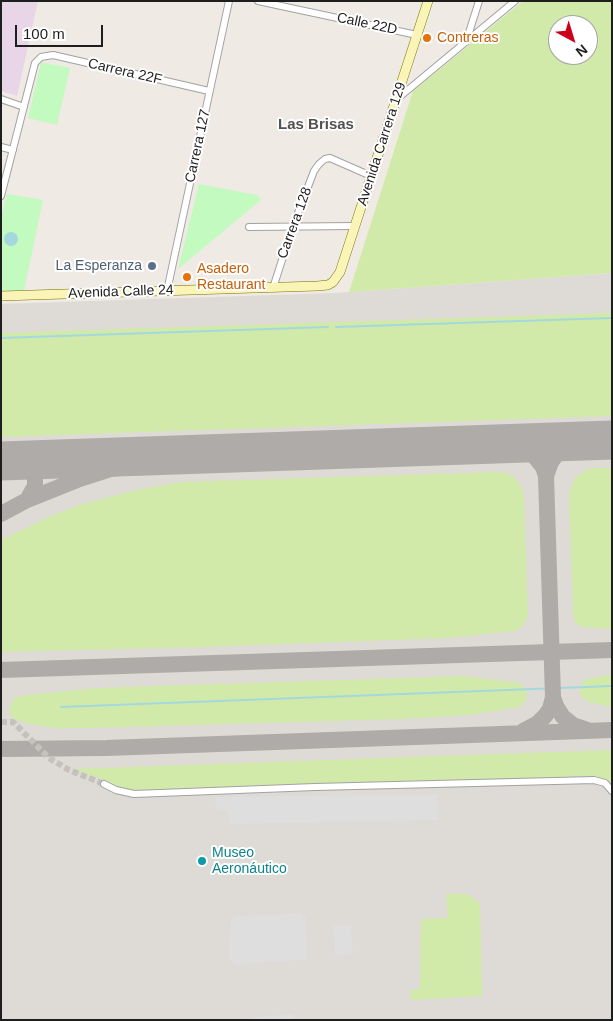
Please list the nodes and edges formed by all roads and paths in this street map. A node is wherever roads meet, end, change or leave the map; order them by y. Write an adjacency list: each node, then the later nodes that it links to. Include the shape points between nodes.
1 (228, 1): 8 (street, Carrera 127)
2 (258, 1): 6 (street, Calle 22D)
3 (428, 1): 6 (main road, Avenida Carrera 129)
4 (478, 1): 7 (street)
5 (516, 1): 7 (street)
6 (417, 35): 10 (main road, Avenida Carrera 129)
7 (465, 43): 10 (street)
8 (210, 91): 11 (street, Carrera 22F, via 53,55 41,56 35,63); 23 (street, Carrera 127)
9 (1, 99): 11 (street)
10 (396, 100): 16 (main road, Avenida Carrera 129)
11 (24, 107): 13 (street)
12 (1, 147): 13 (street)
13 (13, 150): 15 (street)
14 (1, 164): 15 (street)
15 (9, 165): 17 (street)
16 (371, 176): 18 (street, Carrera 128, via 330,158 322,161 314,171); 19 (main road, Avenida Carrera 129)
17 (1, 196)
18 (293, 226): 19 (street); 20 (street); 22 (street, Carrera 128)
19 (355, 226): 21 (main road, Avenida Carrera 129, via 340,272)
20 (249, 227)
21 (331, 284): 22 (main road, Avenida Calle 24)
22 (273, 288): 23 (main road, Avenida Calle 24)
23 (167, 291): 24 (main road, Avenida Calle 24)
24 (1, 296)
25 (104, 784): 26 (street, via 134,794 594,780 605,783)
26 (612, 791)

